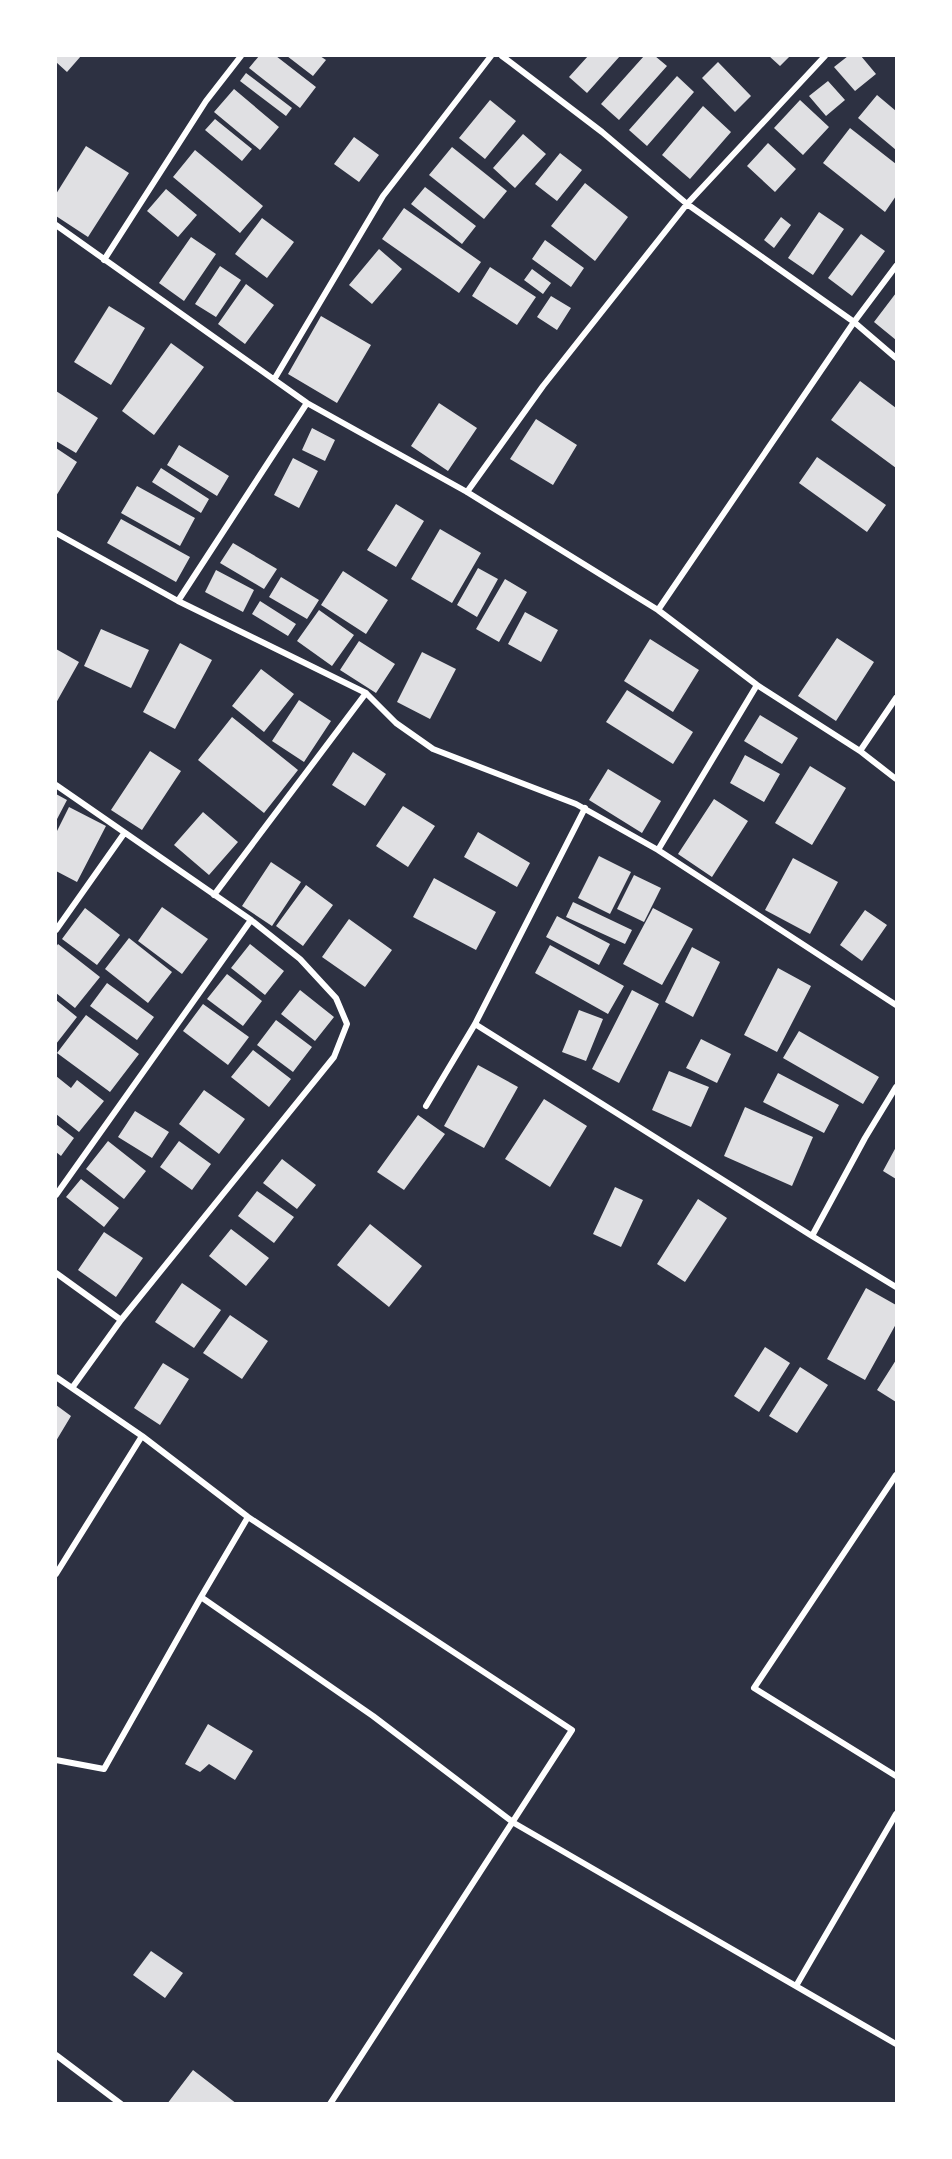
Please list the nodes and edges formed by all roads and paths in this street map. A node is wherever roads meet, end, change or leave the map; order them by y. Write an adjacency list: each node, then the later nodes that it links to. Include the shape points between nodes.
1 (241, 56): 7 (street, via 206,101)
2 (491, 56): 11 (street, via 383,196)
3 (502, 56): 5 (street, via 602,132)
4 (825, 56): 5 (street)
5 (687, 204): 9 (street); 13 (street, via 543,386)
6 (56, 225): 7 (street)
7 (104, 261): 11 (street)
8 (897, 266): 9 (street)
9 (854, 322): 10 (street); 16 (street)
10 (897, 357)
11 (275, 378): 12 (street)
12 (307, 403): 13 (street); 15 (street)
13 (467, 492): 16 (street)
14 (56, 533): 15 (street)
15 (178, 601): 18 (street)
16 (658, 610): 17 (street)
17 (757, 685): 20 (street); 25 (street)
18 (366, 693): 23 (street, via 396,723 433,749); 26 (street)
19 (897, 698): 20 (street)
20 (860, 751): 21 (street)
21 (897, 779)
22 (56, 785): 24 (street)
23 (585, 808): 25 (street); 30 (street)
24 (123, 835): 26 (street); 28 (street)
25 (658, 850): 29 (street)
26 (214, 895): 27 (street)
27 (251, 920): 33 (street); 37 (street, via 307,967 336,998 347,1024 334,1057)
28 (56, 930)
29 (897, 1005)
30 (475, 1024): 32 (street); 34 (street)
31 (897, 1087): 34 (street)
32 (426, 1106)
33 (56, 1195)
34 (812, 1236): 36 (street)
35 (56, 1273): 37 (street)
36 (897, 1287)
37 (121, 1320): 39 (street)
38 (56, 1377): 39 (street)
39 (72, 1388): 40 (street)
40 (142, 1436): 42 (street); 43 (street)
41 (897, 1475): 46 (street, via 753,1688)
42 (248, 1517): 44 (street); 48 (street, via 572,1730)
43 (56, 1574)
44 (201, 1597): 45 (street, via 104,1769); 48 (street, via 373,1716)
45 (56, 1760)
46 (897, 1776)
47 (897, 1814): 49 (street)
48 (514, 1823): 49 (street); 53 (street)
49 (796, 1986): 50 (street)
50 (897, 2044)
51 (56, 2055): 52 (street)
52 (121, 2103)
53 (330, 2103)

